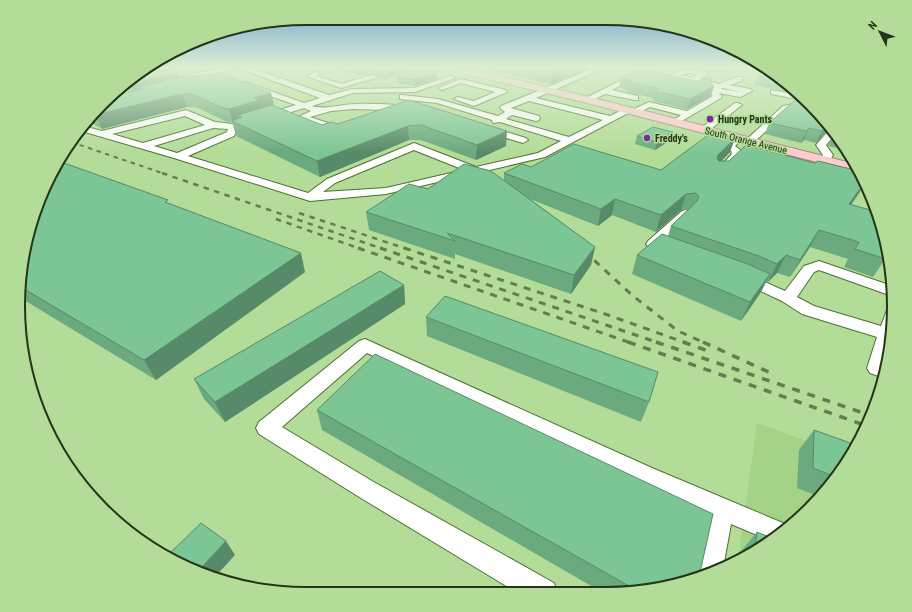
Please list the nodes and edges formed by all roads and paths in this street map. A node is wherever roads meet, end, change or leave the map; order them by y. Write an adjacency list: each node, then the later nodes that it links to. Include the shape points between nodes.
1 (149, 96): 21 (street)
2 (276, 96): 22 (street)
3 (322, 96): 15 (street)
4 (337, 96): 15 (street)
5 (441, 96): 19 (street)
6 (444, 96): 7 (street, via 474,104)
7 (504, 96)
8 (516, 96): 16 (street)
9 (533, 96): 16 (street)
10 (568, 96): 20 (main road, South Orange Avenue)
11 (595, 96): 20 (street)
12 (624, 96): 17 (street)
13 (717, 96): 31 (street)
14 (390, 97): 15 (street); 19 (street, via 406,96); 24 (street)
15 (329, 98): 22 (street)
16 (528, 98): 30 (street, via 504,108); 35 (street)
17 (635, 98)
18 (794, 98): 25 (street, via 775,98)
19 (430, 100): 34 (street)
20 (586, 100): 29 (main road, South Orange Avenue)
21 (118, 103)
22 (304, 105): 27 (street); 39 (street)
23 (738, 105): 41 (street)
24 (396, 107): 27 (street, via 336,107); 28 (street); 32 (street, via 392,112)
25 (786, 108): 26 (street); 47 (street)
26 (806, 108)
27 (319, 110): 38 (street, via 302,117 339,130)
28 (422, 110)
29 (631, 111): 31 (street, via 649,104); 35 (street); 36 (main road, South Orange Avenue)
30 (511, 112): 33 (street); 34 (street)
31 (688, 114): 36 (street)
32 (379, 117)
33 (536, 118)
34 (500, 120): 45 (street, via 480,127); 46 (street)
35 (611, 120): 46 (street)
36 (675, 122): 41 (main road, South Orange Avenue)
37 (213, 125): 39 (street); 42 (street, via 186,112); 48 (street)
38 (352, 126)
39 (233, 127): 49 (street, via 231,134)
40 (87, 130): 42 (street)
41 (704, 130): 44 (main road, South Orange Avenue)
42 (102, 134): 48 (street)
43 (829, 135): 50 (street, via 821,145 828,155)
44 (738, 138): 47 (main road, South Orange Avenue); 53 (street, via 729,146 737,152 736,156)
45 (523, 140)
46 (569, 140): 52 (street, via 541,155)
47 (750, 141): 50 (main road, South Orange Avenue)
48 (144, 146): 49 (street)
49 (178, 156): 54 (street)
50 (825, 160): 51 (main road, South Orange Avenue)
51 (849, 167)
52 (475, 170): 54 (street, via 386,191); 54 (street, via 414,146 331,181)
53 (718, 173)
54 (310, 197)
55 (686, 214): 56 (street, via 653,244)
56 (674, 252)
57 (730, 273): 59 (street)
58 (886, 289): 59 (street, via 819,265 809,269)
59 (788, 298): 60 (street, via 808,310)
60 (885, 334)
61 (722, 508): 62 (street); 63 (street); 64 (street, via 644,475 365,345 266,428)
62 (774, 531)
63 (710, 567)
64 (534, 587)

